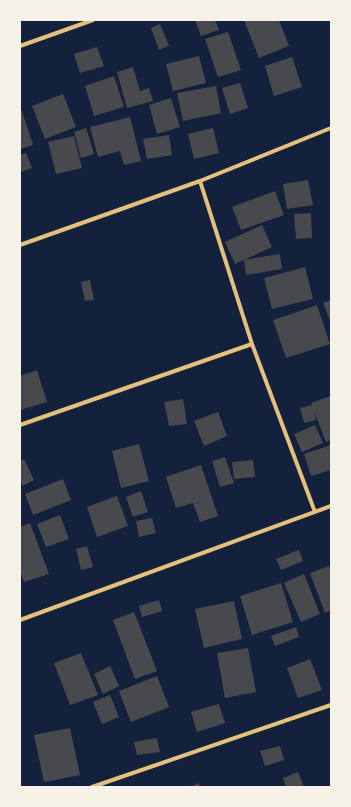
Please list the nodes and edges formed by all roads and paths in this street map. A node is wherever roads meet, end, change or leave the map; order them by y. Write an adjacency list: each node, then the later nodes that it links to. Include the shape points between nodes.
1 (93, 20): 2 (street)
2 (20, 46)
3 (331, 128): 4 (street)
4 (200, 181): 5 (street); 6 (street)
5 (20, 245)
6 (252, 344): 7 (street); 9 (street)
7 (20, 425)
8 (331, 506): 9 (street)
9 (316, 512): 10 (street)
10 (20, 620)
11 (331, 705): 12 (street)
12 (92, 787)

